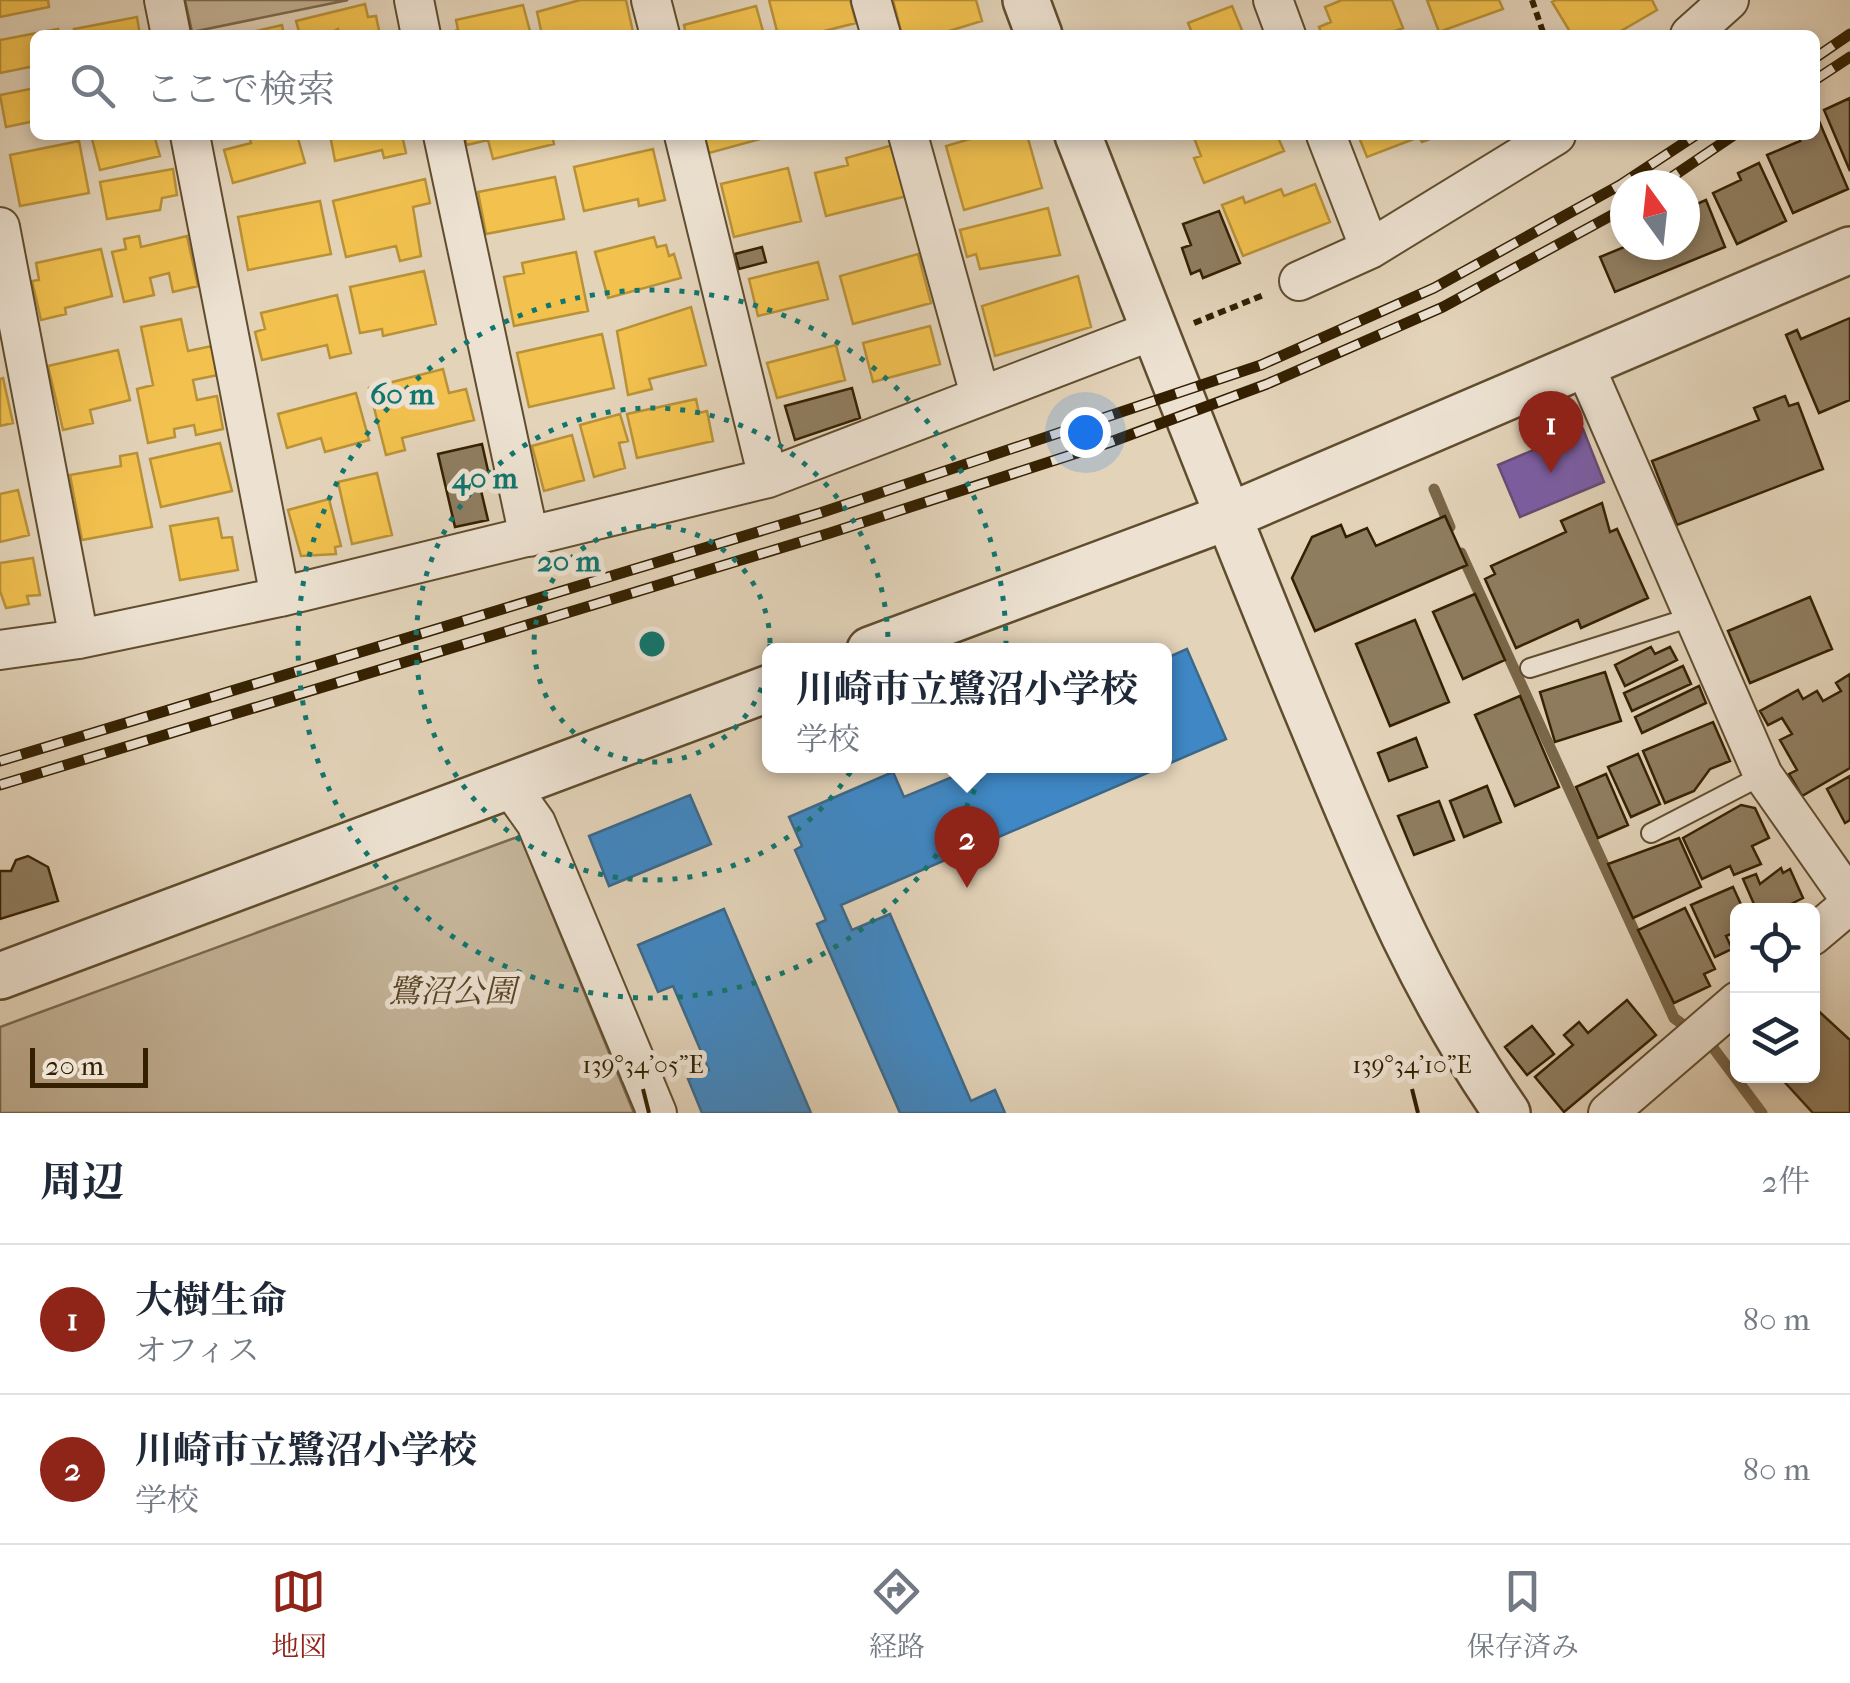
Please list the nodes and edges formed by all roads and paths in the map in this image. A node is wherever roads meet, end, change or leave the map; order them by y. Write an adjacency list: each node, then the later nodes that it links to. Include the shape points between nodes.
1 (164, 0): 9 (street)
2 (414, 0): 10 (street)
3 (651, 0): 11 (street)
4 (871, 0): 12 (street)
5 (1026, 0): 13 (street)
6 (1272, 0): 14 (street)
7 (1532, 0): 15 (path)
8 (1728, 0): 16 (street)
9 (170, 30)
10 (420, 30)
11 (659, 30)
12 (880, 30)
13 (1037, 30)
14 (1284, 30)
15 (1542, 30)
16 (1695, 30)
17 (191, 140): 34 (street)
18 (444, 140): 33 (street)
19 (685, 140): 31 (street)
20 (909, 140): 30 (street)
21 (1080, 140): 28 (street)
22 (1328, 140): 25 (street)
23 (1548, 140): 25 (street)
24 (0, 227): 36 (street)
25 (1370, 249): 27 (street)
26 (1850, 250): 29 (street)
27 (1299, 282): 28 (path)
28 (1169, 328): 30 (street); 32 (street)
29 (1584, 364): 32 (street); 35 (street)
30 (980, 395): 31 (street)
31 (768, 478): 33 (street)
32 (1227, 517): 37 (street); 49 (street, via 1400,935 1434,1002)
33 (529, 537): 34 (street)
34 (280, 596): 36 (street)
35 (1696, 616): 39 (lane); 41 (street)
36 (79, 639): 38 (street)
37 (889, 643)
38 (0, 650)
39 (1530, 668)
40 (762, 691): 42 (street)
41 (1764, 775): 43 (lane); 44 (street)
42 (510, 785): 46 (street); 48 (street, via 536,823)
43 (1651, 833)
44 (1850, 901): 45 (street)
45 (1820, 929)
46 (0, 976)
47 (1730, 1008): 50 (street)
48 (657, 1113)
49 (1507, 1113)
50 (1608, 1113)

